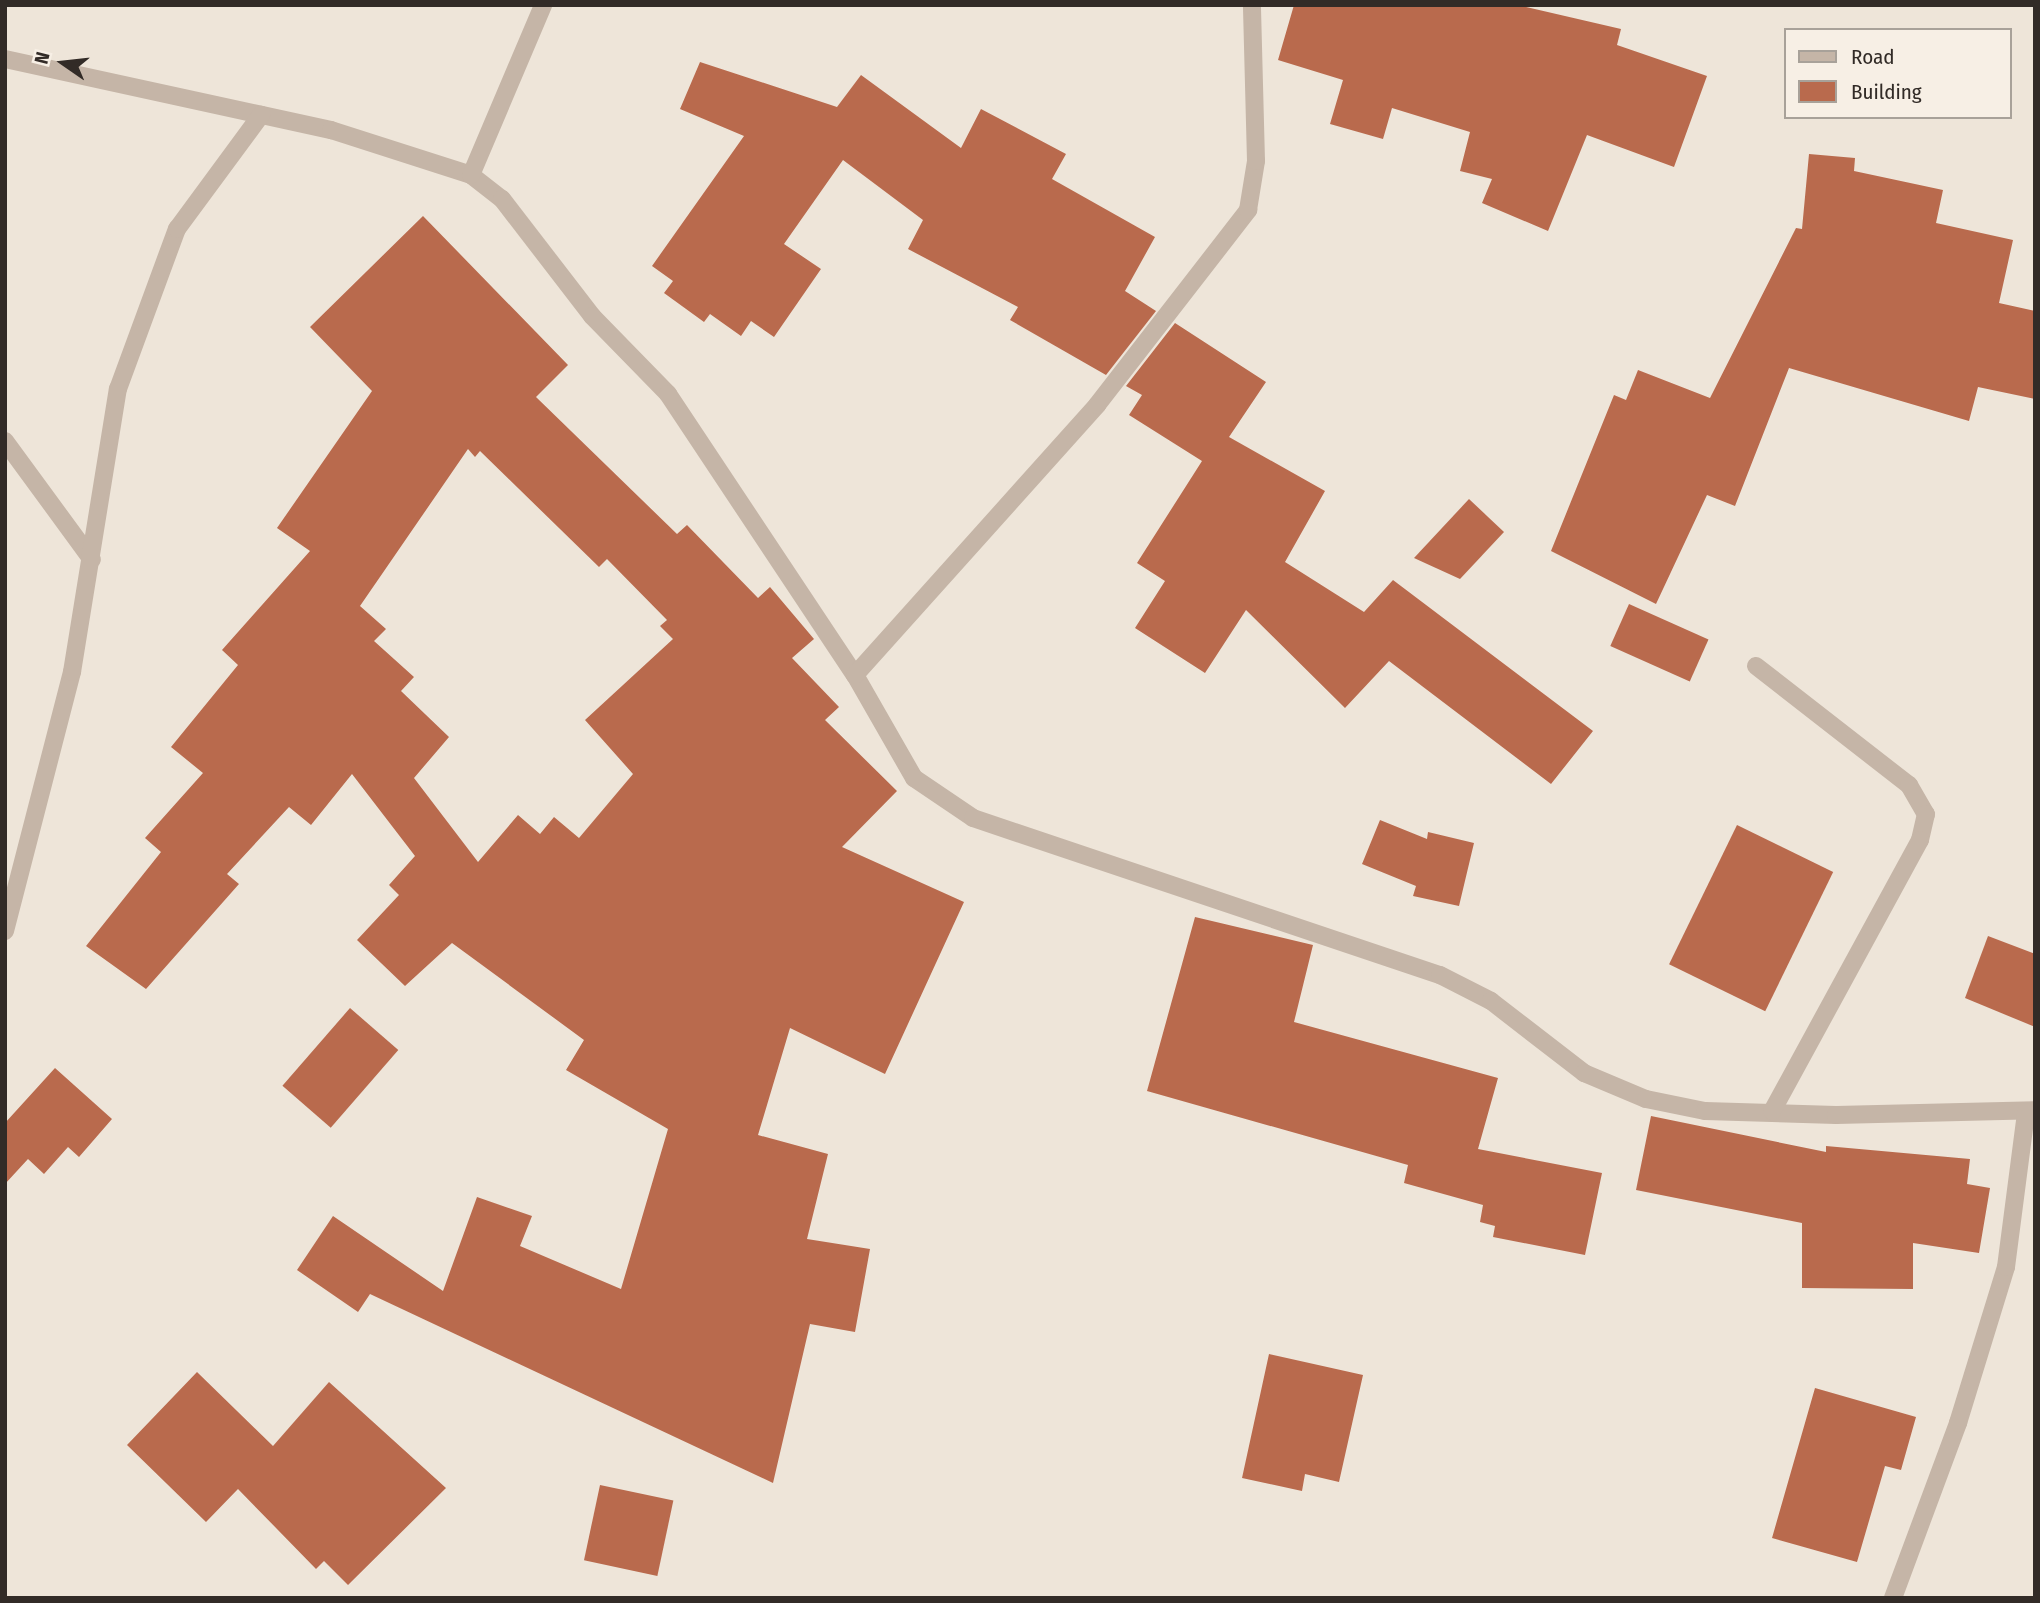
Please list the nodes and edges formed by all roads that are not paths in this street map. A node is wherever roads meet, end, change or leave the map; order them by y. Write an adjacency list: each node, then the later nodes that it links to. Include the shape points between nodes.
1 (543, 5): 5 (street)
2 (1252, 5): 9 (street, via 1256,161 1248,210 1097,405)
3 (5, 59): 4 (street)
4 (261, 115): 5 (street, via 434,158); 7 (street, via 177,229 118,389)
5 (471, 175): 9 (street, via 502,199 592,316 668,394)
6 (5, 441): 7 (street)
7 (92, 560): 10 (street, via 72,671)
8 (1756, 666): 11 (street, via 1909,785 1926,814 1920,840)
9 (855, 675): 11 (street, via 914,779 973,818 1440,975 1491,1001 1584,1073 1646,1100 1705,1111)
10 (5, 930)
11 (1773, 1111): 12 (street)
12 (2030, 1111): 13 (street, via 2006,1267 1958,1423)
13 (1893, 1598)

